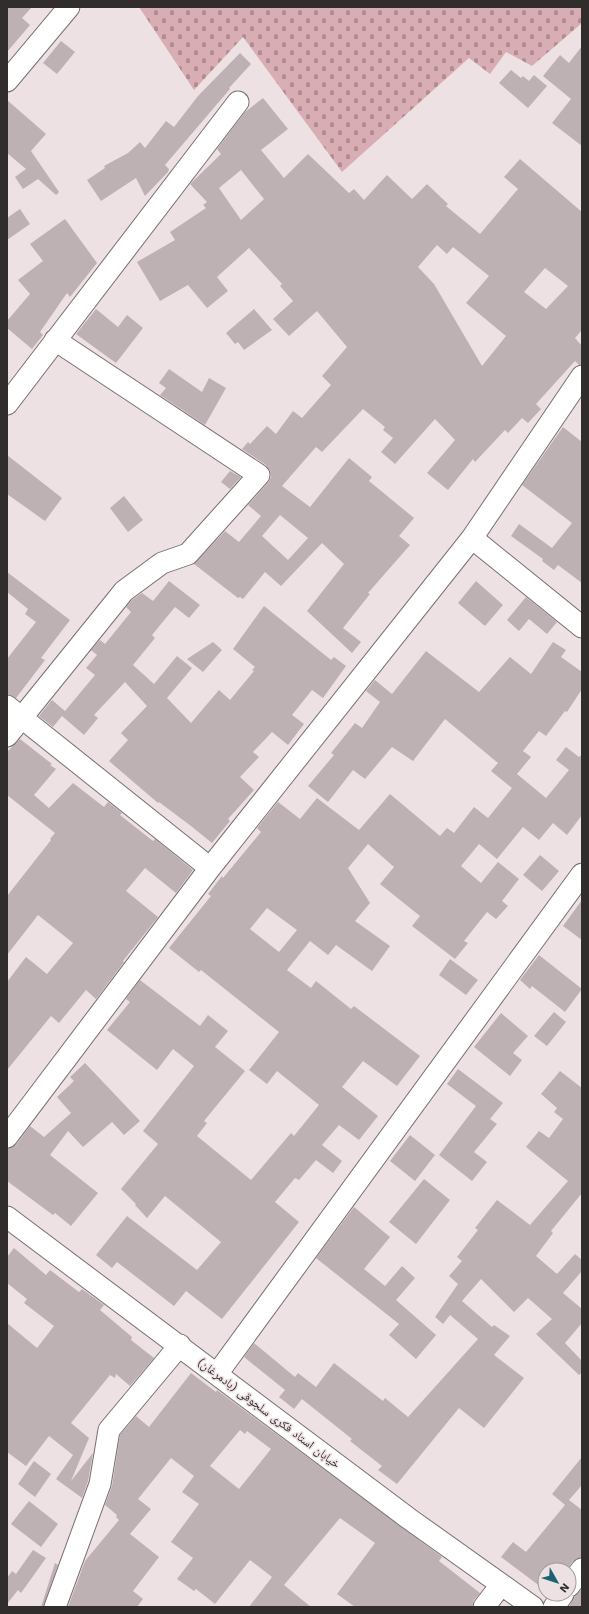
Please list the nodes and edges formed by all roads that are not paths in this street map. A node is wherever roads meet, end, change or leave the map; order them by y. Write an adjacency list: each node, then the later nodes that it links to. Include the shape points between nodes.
1 (69, 7): 2 (street)
2 (7, 81)
3 (238, 102): 4 (street)
4 (55, 340): 6 (street); 9 (street, via 260,475 188,554 162,563 124,592)
5 (582, 376): 7 (street)
6 (7, 404)
7 (472, 538): 8 (street); 11 (street)
8 (582, 627)
9 (14, 711): 10 (street); 11 (street)
10 (7, 736)
11 (210, 868): 13 (street)
12 (582, 874): 16 (street)
13 (7, 1137)
14 (7, 1217): 15 (street, خیابان استاد فکری سلجوقی (بادمرغان))
15 (180, 1345): 16 (street, خیابان استاد فکری سلجوقی (بادمرغان)); 18 (street, via 109,1430 100,1484)
16 (217, 1374): 17 (street, خیابان استاد فکری سلجوقی (بادمرغان))
17 (501, 1585): 19 (street); 20 (street, خیابان استاد فکری سلجوقی (بادمرغان))
18 (55, 1607)
19 (484, 1607)
20 (533, 1607)

